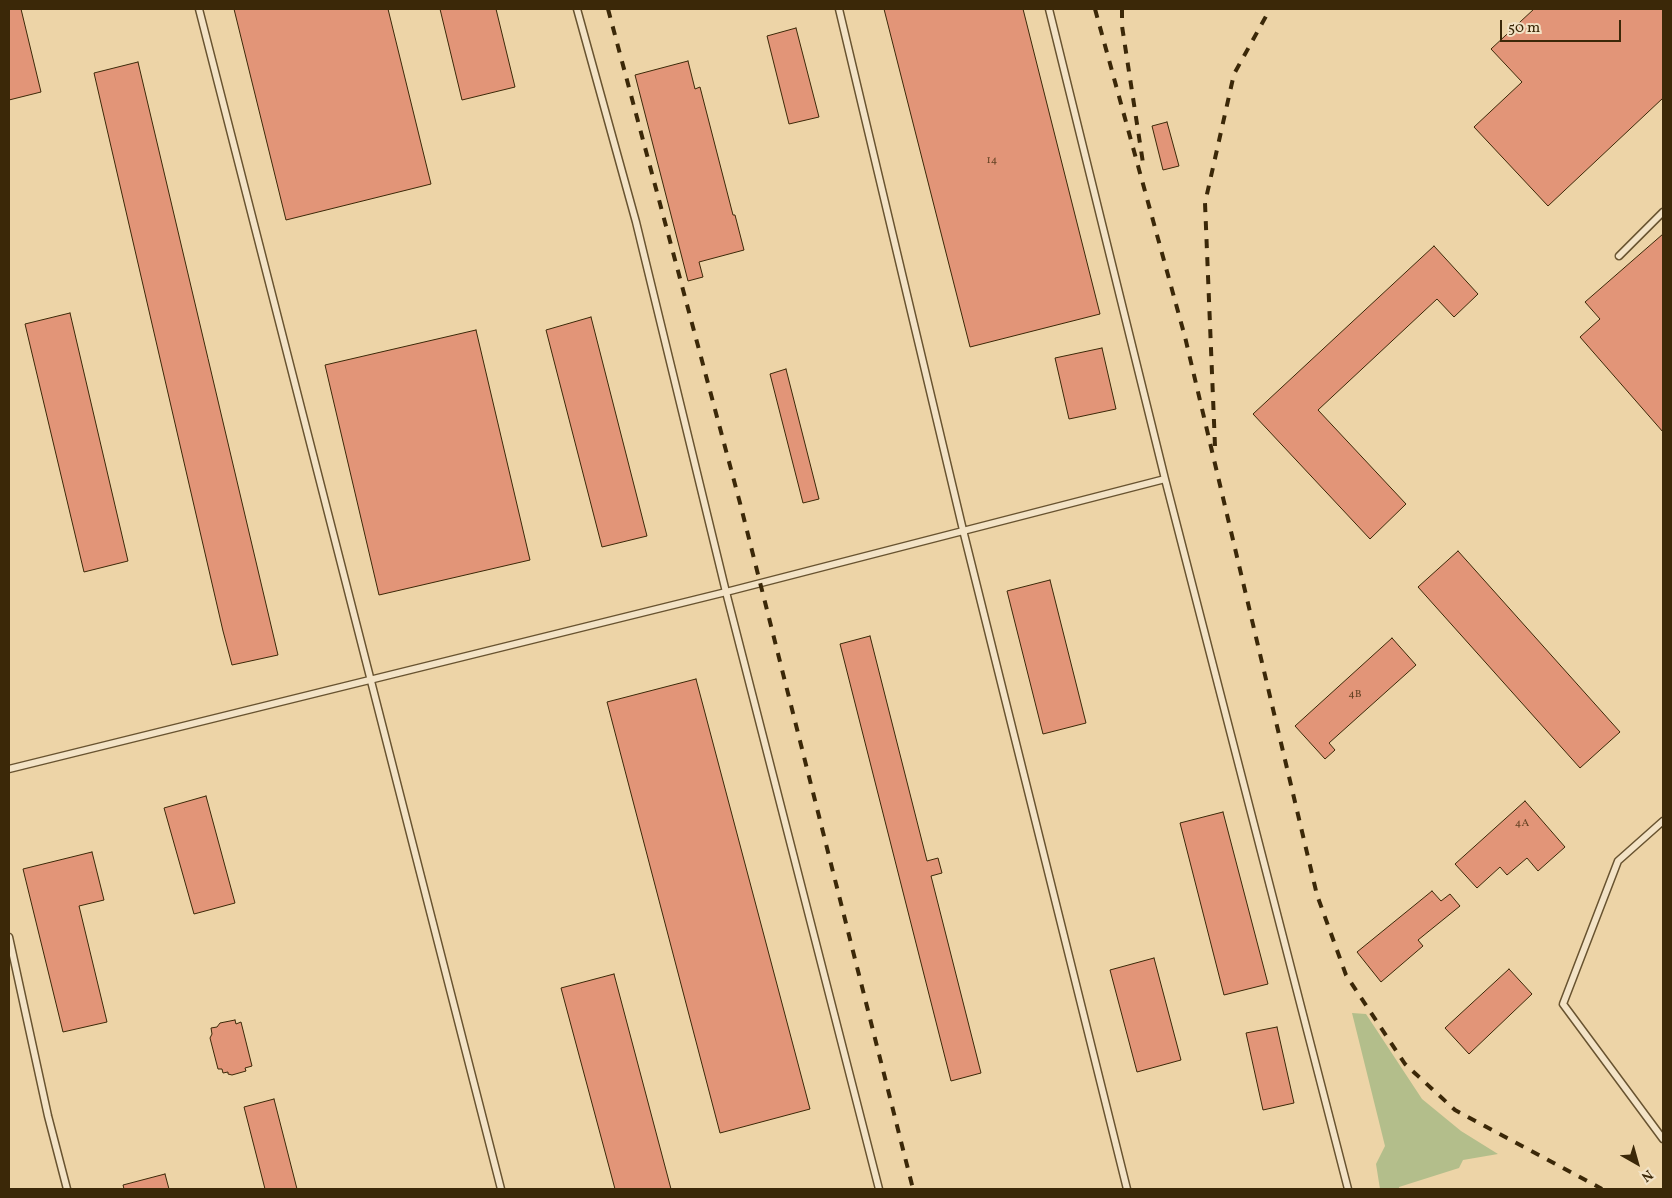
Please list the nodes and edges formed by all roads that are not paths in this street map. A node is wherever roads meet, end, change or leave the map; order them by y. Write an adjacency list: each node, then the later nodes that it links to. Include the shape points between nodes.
1 (199, 9): 10 (lane)
2 (577, 9): 9 (lane, via 636,222)
3 (839, 9): 8 (lane)
4 (1049, 9): 7 (lane)
5 (1663, 212): 6 (lane)
6 (1619, 256)
7 (1165, 479): 8 (lane); 19 (lane)
8 (963, 530): 9 (lane); 18 (lane)
9 (726, 592): 10 (lane); 17 (lane)
10 (371, 680): 11 (lane); 16 (lane)
11 (9, 769)
12 (1663, 821): 14 (lane, via 1618,861 1562,1004)
13 (9, 937): 15 (lane)
14 (1663, 1139)
15 (67, 1189)
16 (501, 1189)
17 (879, 1189)
18 (1127, 1189)
19 (1348, 1189)

